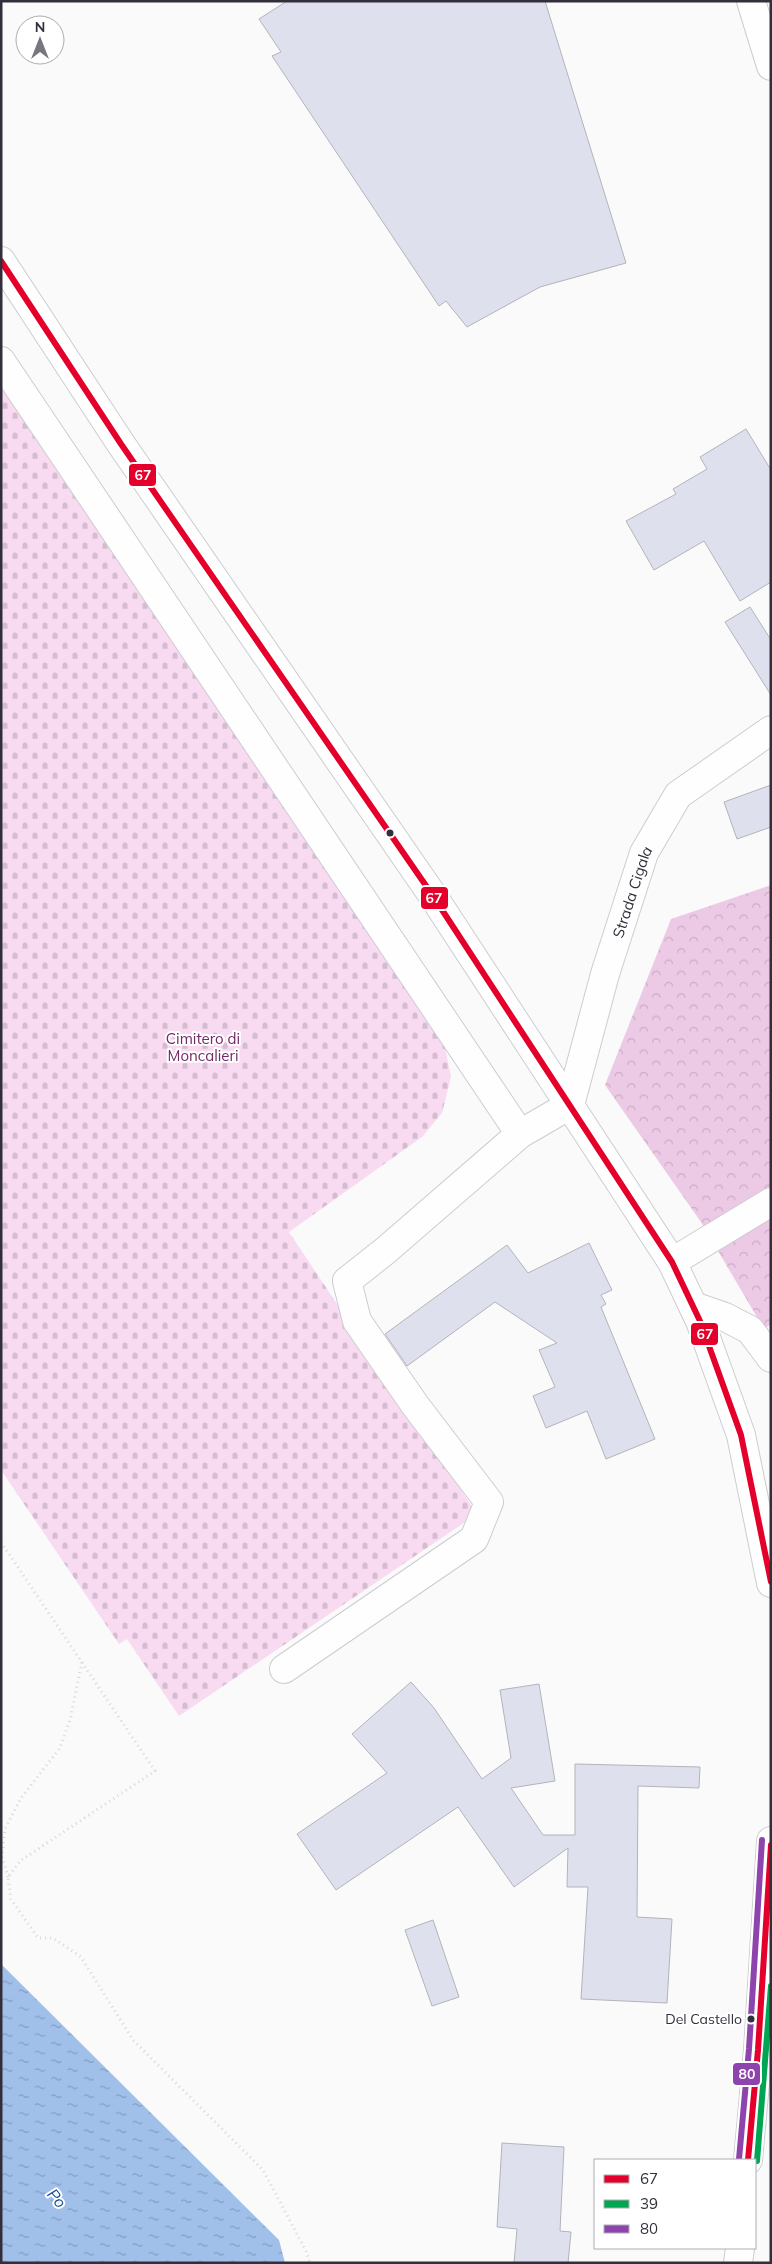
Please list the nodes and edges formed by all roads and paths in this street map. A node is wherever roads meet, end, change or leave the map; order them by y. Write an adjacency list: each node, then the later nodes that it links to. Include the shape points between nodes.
1 (751, 1): 2 (main road)
2 (771, 66)
3 (1, 262): 6 (main road, via 121,444 431,893)
4 (1, 360): 7 (main road)
5 (771, 730): 6 (main road, Strada Cigala, via 678,795 644,853 605,974)
6 (570, 1105): 7 (main road); 9 (main road)
7 (520, 1134): 15 (main road, via 347,1281 357,1321 415,1405 489,1502 474,1539)
8 (771, 1202): 9 (main road)
9 (672, 1262): 10 (main road)
10 (693, 1306): 11 (main road, via 750,1330); 13 (main road, via 741,1435)
11 (771, 1358)
12 (1, 1542): 14 (path)
13 (771, 1583)
14 (82, 1662): 17 (path, via 70,1720 60,1748 20,1798 5,1829 2,1857); 17 (path, via 155,1771 20,1861)
15 (284, 1669)
16 (771, 1841): 18 (main road)
17 (8, 1878): 20 (path, via 11,1899 38,1938 53,1938 80,1958 133,2040 263,2170)
18 (748, 2159)
19 (740, 2249): 21 (main road)
20 (310, 2263)
21 (738, 2263)

